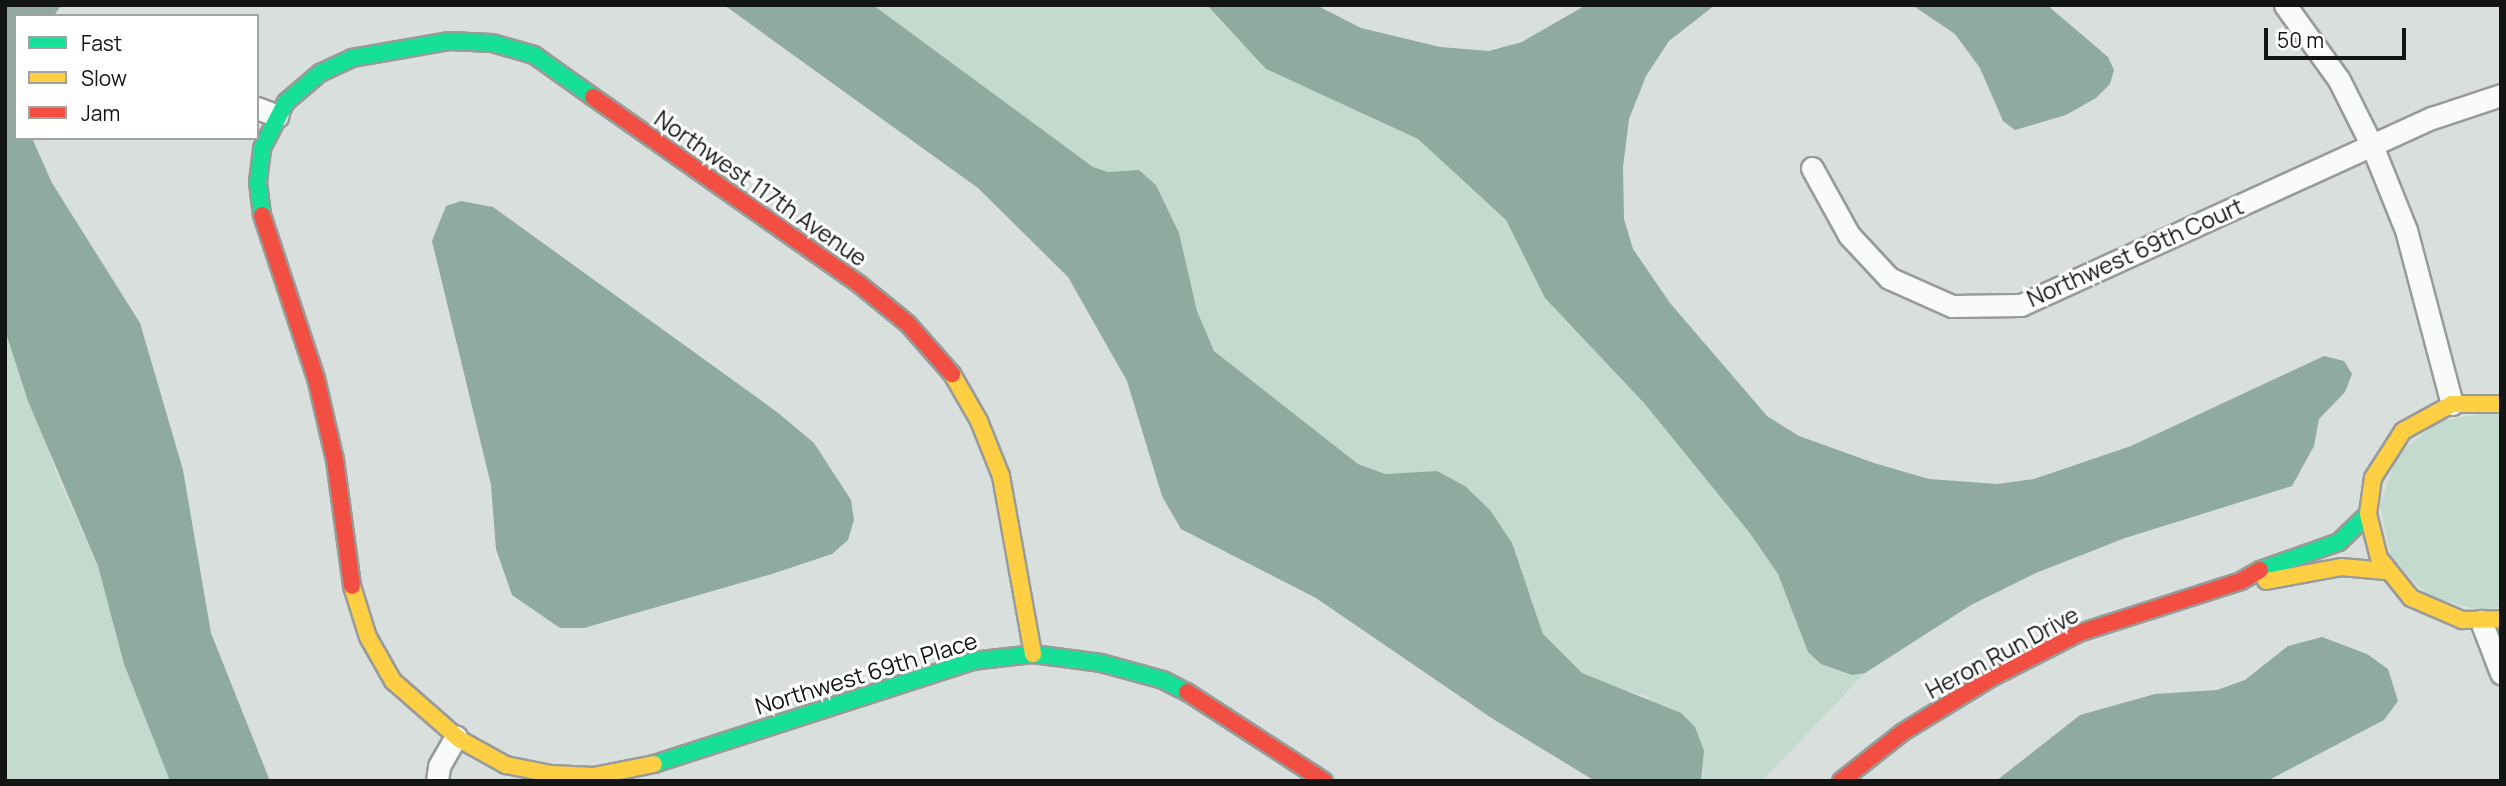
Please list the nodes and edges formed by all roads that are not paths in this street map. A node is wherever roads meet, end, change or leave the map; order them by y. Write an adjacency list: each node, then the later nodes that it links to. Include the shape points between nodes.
1 (2285, 5): 5 (street, via 2339,80)
2 (2501, 94): 5 (street, Northwest 69th Court, via 2432,118)
3 (259, 115): 4 (street)
4 (264, 132): 13 (street, Northwest 117th Avenue, via 286,102 320,73 352,58 449,41 492,43 534,55 859,284 908,324 949,369 979,421 1001,476); 15 (street, Northwest 69th Place, via 258,182 264,224 316,378 335,460 353,591 368,637 393,681)
5 (2373, 148): 6 (street, Northwest 69th Court, via 2274,188 2067,287 2021,304 1989,308 1952,306 1889,278 1849,235); 7 (street, via 2406,230)
6 (1812, 168)
7 (2452, 404): 8 (street); 9 (street, via 2418,419 2391,444 2374,478)
8 (2501, 404)
9 (2368, 514): 10 (street, via 2373,544); 11 (street, Heron Run Drive, via 2339,542 2266,567)
10 (2386, 571): 11 (street, Heron Run Drive, via 2340,567 2280,582); 12 (street, via 2427,608)
11 (2241, 581): 19 (street, Heron Run Drive, via 2079,633 1989,679 1903,732)
12 (2491, 620): 14 (street)
13 (1033, 654): 16 (street, Northwest 69th Place, via 972,661 639,769 594,776); 18 (street, Northwest 69th Place, via 1101,663 1163,680 1219,709)
14 (2501, 673)
15 (456, 737): 16 (street, Northwest 69th Place); 17 (street, via 439,766)
16 (509, 774)
17 (438, 781)
18 (1324, 781)
19 (1840, 781)

